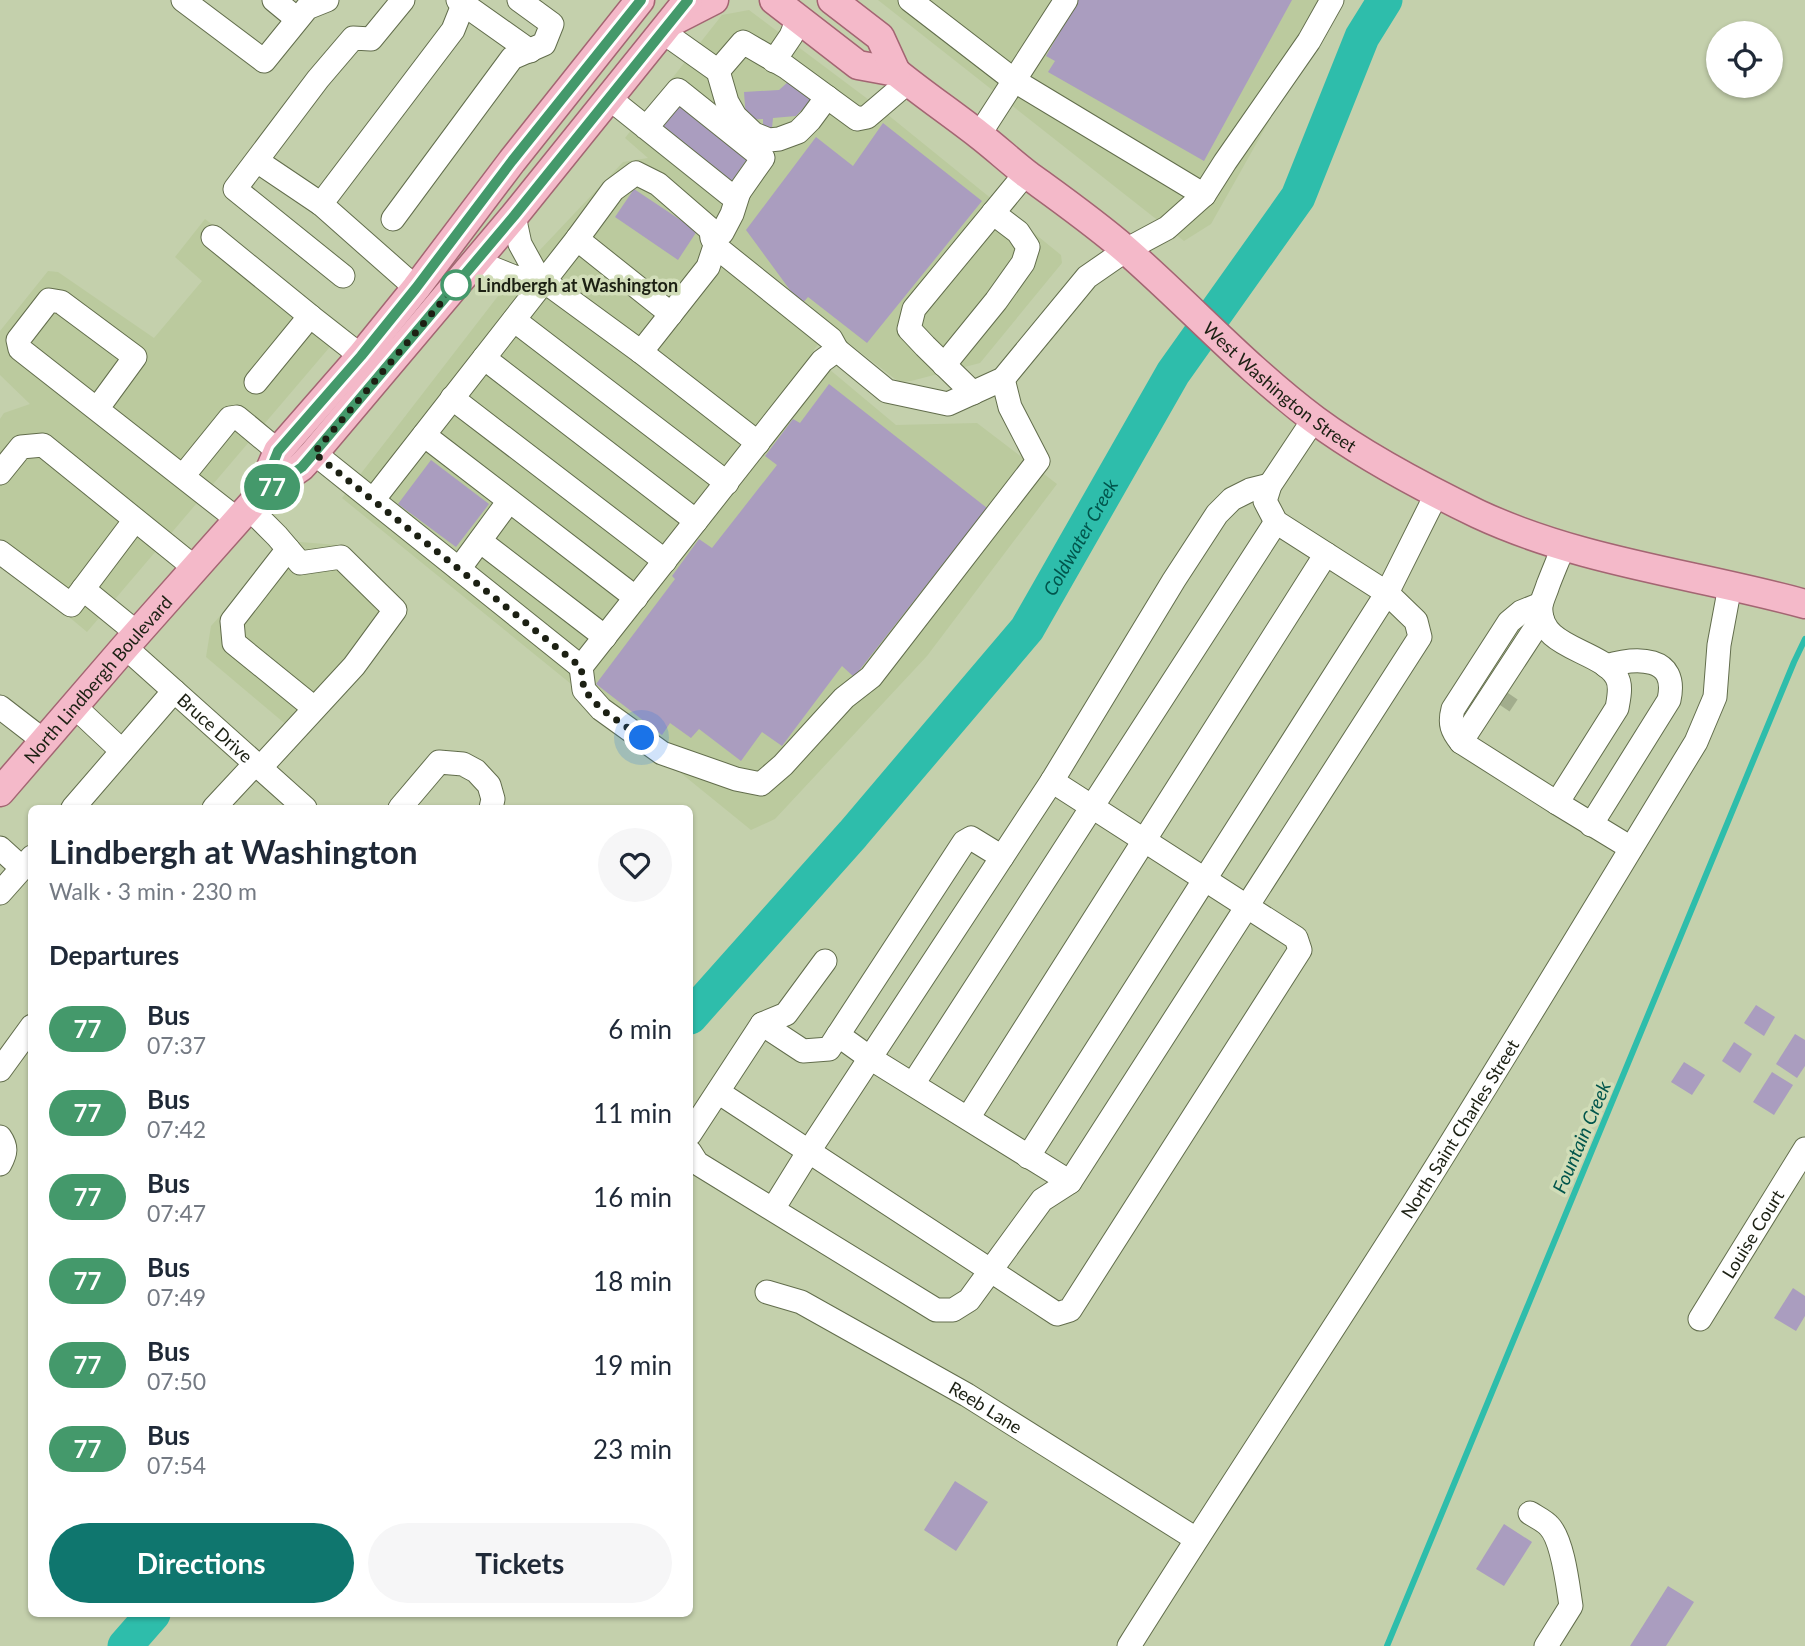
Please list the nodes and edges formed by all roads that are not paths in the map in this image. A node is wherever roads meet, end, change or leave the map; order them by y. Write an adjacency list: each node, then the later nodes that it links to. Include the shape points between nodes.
1 (183, 0): 15 (street, via 264,61)
2 (274, 0): 15 (street)
3 (327, 0): 15 (street, via 306,8)
4 (404, 0): 27 (street, via 371,39 352,38)
5 (520, 0): 18 (street, via 552,24 544,44)
6 (688, 0): 17 (main road)
7 (714, 0): 17 (main road)
8 (774, 0): 16 (main road, West Washington Street)
9 (910, 0): 22 (street)
10 (1066, 0): 22 (street)
11 (1332, 0): 30 (street)
12 (462, 1): 18 (street); 31 (street, via 453,30)
13 (842, 3): 21 (main road, West Washington Street, via 880,37)
14 (628, 5): 42 (main road)
15 (297, 19)
16 (798, 19): 19 (street); 21 (main road, West Washington Street, via 858,65)
17 (666, 28): 20 (street); 24 (main road)
18 (530, 51): 34 (street, via 512,58)
19 (774, 61): 20 (street, via 743,42); 23 (street)
20 (718, 71): 23 (street, via 735,116 754,134 769,140 798,132)
21 (902, 77): 23 (street, via 867,117 857,119); 26 (main road, West Washington Street)
22 (1015, 81): 26 (street); 30 (street)
23 (827, 97)
24 (609, 98): 25 (street); 33 (main road)
25 (646, 128): 29 (street, via 729,194); 29 (street, via 678,90 763,158)
26 (979, 135): 28 (main road, West Washington Street)
27 (257, 161): 31 (street); 40 (street, via 235,189)
28 (1026, 173): 32 (street); 38 (main road, West Washington Street)
29 (738, 192): 37 (street, via 732,214)
30 (1204, 195): 38 (street, via 1167,228)
31 (321, 204): 42 (street)
32 (993, 213): 50 (street, via 915,309 909,329); 50 (street, via 1018,232 1028,247 1026,255 996,302)
33 (514, 216): 39 (main road); 41 (street, via 520,244)
34 (393, 219)
35 (213, 237): 44 (street)
36 (577, 239): 37 (street, via 613,190 636,173 658,184 710,229); 41 (street); 43 (street)
37 (713, 242): 43 (street, via 708,267); 46 (street, via 831,339)
38 (1126, 250): 51 (street, via 1087,277); 56 (main road, West Washington Street)
39 (473, 266): 41 (street); 60 (main road)
40 (343, 276)
41 (543, 283): 45 (street); 47 (street)
42 (416, 288): 48 (main road)
43 (671, 314): 47 (street)
44 (310, 316): 48 (street); 52 (street)
45 (514, 320): 49 (street); 63 (street)
46 (837, 350): 53 (street, via 887,391 948,404); 58 (street, via 822,361)
47 (641, 352): 58 (street)
48 (361, 356): 59 (main road)
49 (484, 358): 54 (street); 70 (street)
50 (944, 365): 53 (street)
51 (1003, 379): 53 (street); 89 (street, via 1010,407 1038,461 871,677 844,698 761,784 662,753 601,709 584,690)
52 (256, 382)
53 (973, 393)
54 (452, 398): 57 (street); 77 (street)
55 (97, 409): 55 (street, via 20,349 18,340 49,300 61,302 135,357); 62 (street)
56 (1314, 419): 64 (street); 65 (main road, West Washington Street)
57 (424, 435): 66 (street); 67 (street)
58 (758, 443): 63 (street)
59 (278, 451): 62 (street, via 237,417 230,418); 68 (main road)
60 (314, 453): 66 (street); 68 (main road)
61 (0, 473): 69 (street, via 21,447 43,444)
62 (183, 476): 68 (street)
63 (727, 483): 70 (street)
64 (1270, 485): 71 (street, via 1265,501); 98 (street, via 1232,499 1217,514)
65 (1437, 493): 73 (main road, West Washington Street, via 1481,515); 82 (street)
66 (373, 500): 79 (street)
67 (509, 501): 72 (street); 83 (street)
68 (249, 508): 74 (street); 78 (main road, North Lindbergh Boulevard)
69 (135, 520): 78 (street); 81 (street)
70 (696, 521): 77 (street)
71 (1276, 522): 76 (street); 106 (street)
72 (480, 541): 79 (street); 86 (street)
73 (1564, 545): 80 (main road, West Washington Street); 85 (street)
74 (288, 549): 93 (street, via 232,621 234,643); 93 (street, via 300,563 341,557 396,610)
75 (0, 552): 81 (street, via 71,606)
76 (1326, 554): 82 (street); 108 (street)
77 (665, 561): 83 (street)
78 (195, 568): 87 (main road, North Lindbergh Boulevard)
79 (459, 569): 89 (street)
80 (1742, 588): 84 (main road, West Washington Street); 110 (street, North Saint Charles Street, via 1719,645 1715,697 1696,742)
81 (83, 589): 87 (street, Bruce Drive)
82 (1387, 593): 113 (street); 115 (street, via 1416,621 1420,637)
83 (636, 598): 86 (street)
84 (1805, 604)
85 (1544, 618): 88 (street, via 1564,643); 95 (street); 95 (street, via 1504,699); 95 (street, via 1521,612 1509,622 1453,709 1452,732)
86 (605, 637): 89 (street)
87 (131, 640): 90 (street, Bruce Drive); 91 (main road, North Lindbergh Boulevard)
88 (1606, 666): 100 (street, via 1617,677 1617,708); 107 (street, via 1640,660 1656,664 1668,673 1672,687 1669,700)
89 (581, 667)
90 (174, 691): 96 (street); 97 (street, Bruce Drive)
91 (74, 706): 94 (main road, North Lindbergh Boulevard); 96 (street)
92 (0, 707): 94 (street)
93 (314, 708): 97 (street)
94 (44, 741): 99 (main road, North Lindbergh Boulevard)
95 (1466, 745): 100 (street)
96 (122, 751): 101 (street)
97 (257, 766): 102 (street); 103 (street, Bruce Drive)
98 (1052, 781): 106 (street); 111 (street)
99 (0, 792)
100 (1557, 803): 107 (street)
101 (76, 805)
102 (217, 805)
103 (302, 805)
104 (403, 805): 105 (street, via 439,762 463,764 476,771 489,785)
105 (492, 805)
106 (1092, 807): 108 (street); 122 (street)
107 (1591, 825): 110 (street)
108 (1144, 840): 113 (street); 124 (street)
109 (0, 848): 112 (street)
110 (1631, 848): 138 (street, North Saint Charles Street, via 1415,1201)
111 (1002, 857): 119 (street, via 971,838 964,842); 120 (street)
112 (27, 862): 114 (street)
113 (1204, 878): 115 (street); 130 (street)
114 (0, 893)
115 (1247, 906): 132 (street); 134 (street, via 1296,938 1300,950 1070,1310 1057,1314)
116 (825, 961): 117 (street, via 786,1014)
117 (762, 1024): 119 (street, via 803,1051 829,1049); 123 (street)
118 (28, 1032): 121 (street)
119 (838, 1035): 120 (street)
120 (870, 1058): 122 (street); 128 (street)
121 (0, 1070)
122 (913, 1084): 124 (street)
123 (718, 1092): 125 (street); 128 (street)
124 (968, 1118): 130 (street)
125 (693, 1130)
126 (0, 1137): 131 (street, via 5,1154)
127 (1805, 1149): 136 (street, Louise Court)
128 (809, 1151): 133 (street); 134 (street)
129 (693, 1157): 133 (street)
130 (1028, 1157): 132 (street)
131 (0, 1164)
132 (1070, 1182): 134 (street, via 1042,1200)
133 (773, 1209): 134 (street, via 936,1310 953,1310 969,1300)
134 (990, 1270)
135 (767, 1293): 138 (street, Reeb Lane, via 802,1302 967,1395)
136 (1700, 1319)
137 (1530, 1513): 140 (street, via 1549,1526 1557,1539 1572,1606)
138 (1196, 1539): 139 (street, North Saint Charles Street)
139 (1129, 1646)
140 (1546, 1646)

